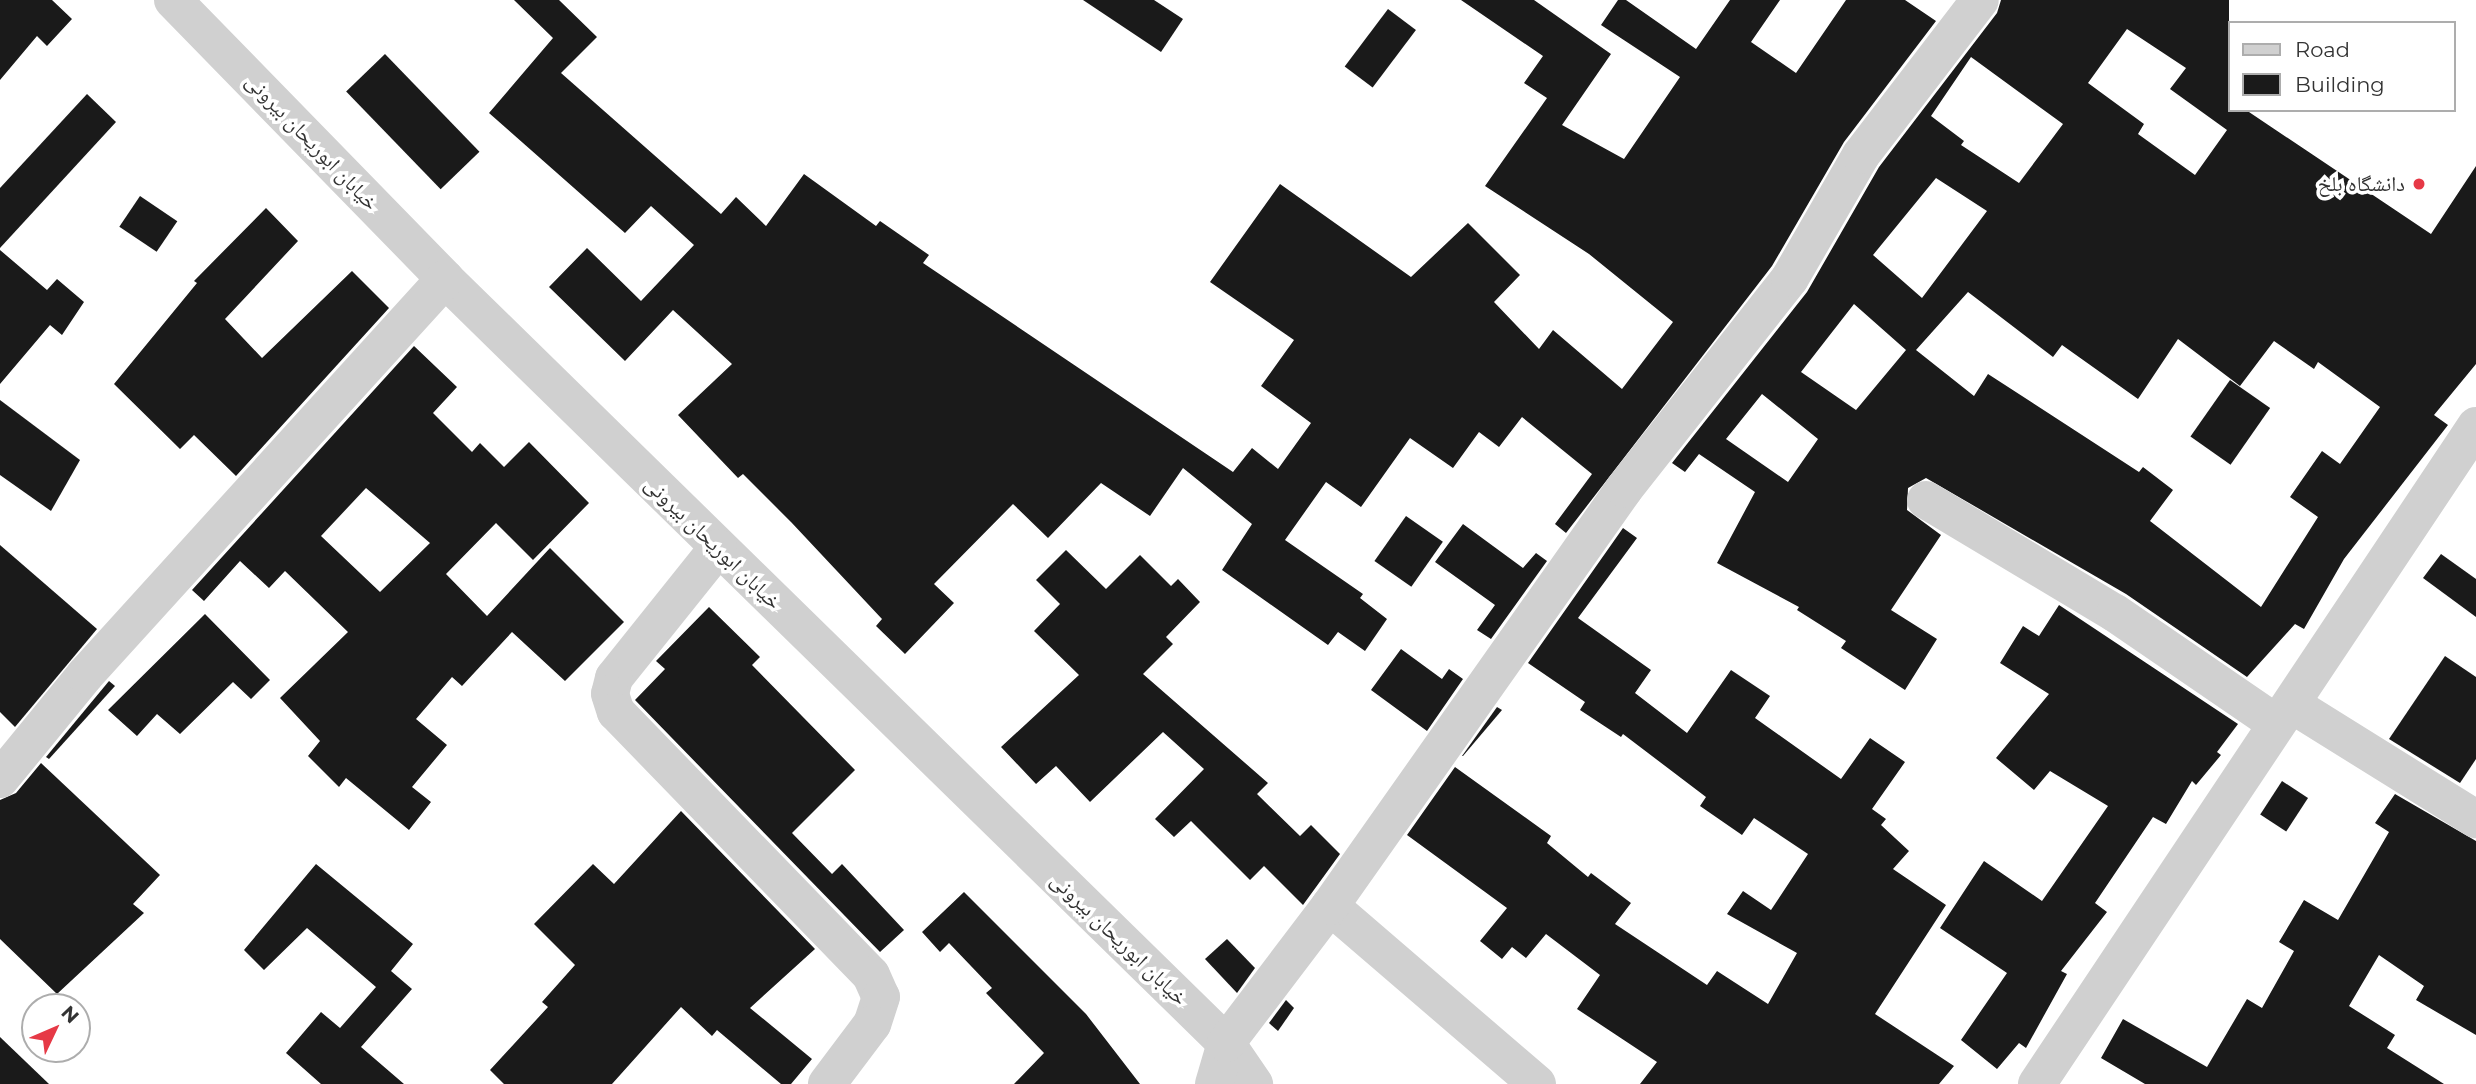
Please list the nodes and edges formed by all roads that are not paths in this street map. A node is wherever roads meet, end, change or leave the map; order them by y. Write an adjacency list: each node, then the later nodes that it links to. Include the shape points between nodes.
1 (1980, 0): 10 (street, via 1861,155 1790,278 1624,489)
2 (176, 1): 3 (street, خیابان ابوریحان بیرونی)
3 (445, 279): 6 (street, خیابان ابوریحان بیرونی); 8 (street, via 85,675)
4 (2476, 426): 7 (street)
5 (1926, 500): 7 (street)
6 (718, 548): 11 (street, خیابان ابوریحان بیرونی); 12 (street, via 614,678 610,694 616,712 871,975 881,998 872,1024)
7 (2284, 714): 9 (street); 16 (street)
8 (0, 779)
9 (2476, 820)
10 (1331, 906): 11 (street); 15 (street)
11 (1226, 1043): 13 (street); 14 (street, خیابان ابوریحان بیرونی)
12 (827, 1084)
13 (1214, 1084)
14 (1254, 1084)
15 (1537, 1084)
16 (2037, 1084)

